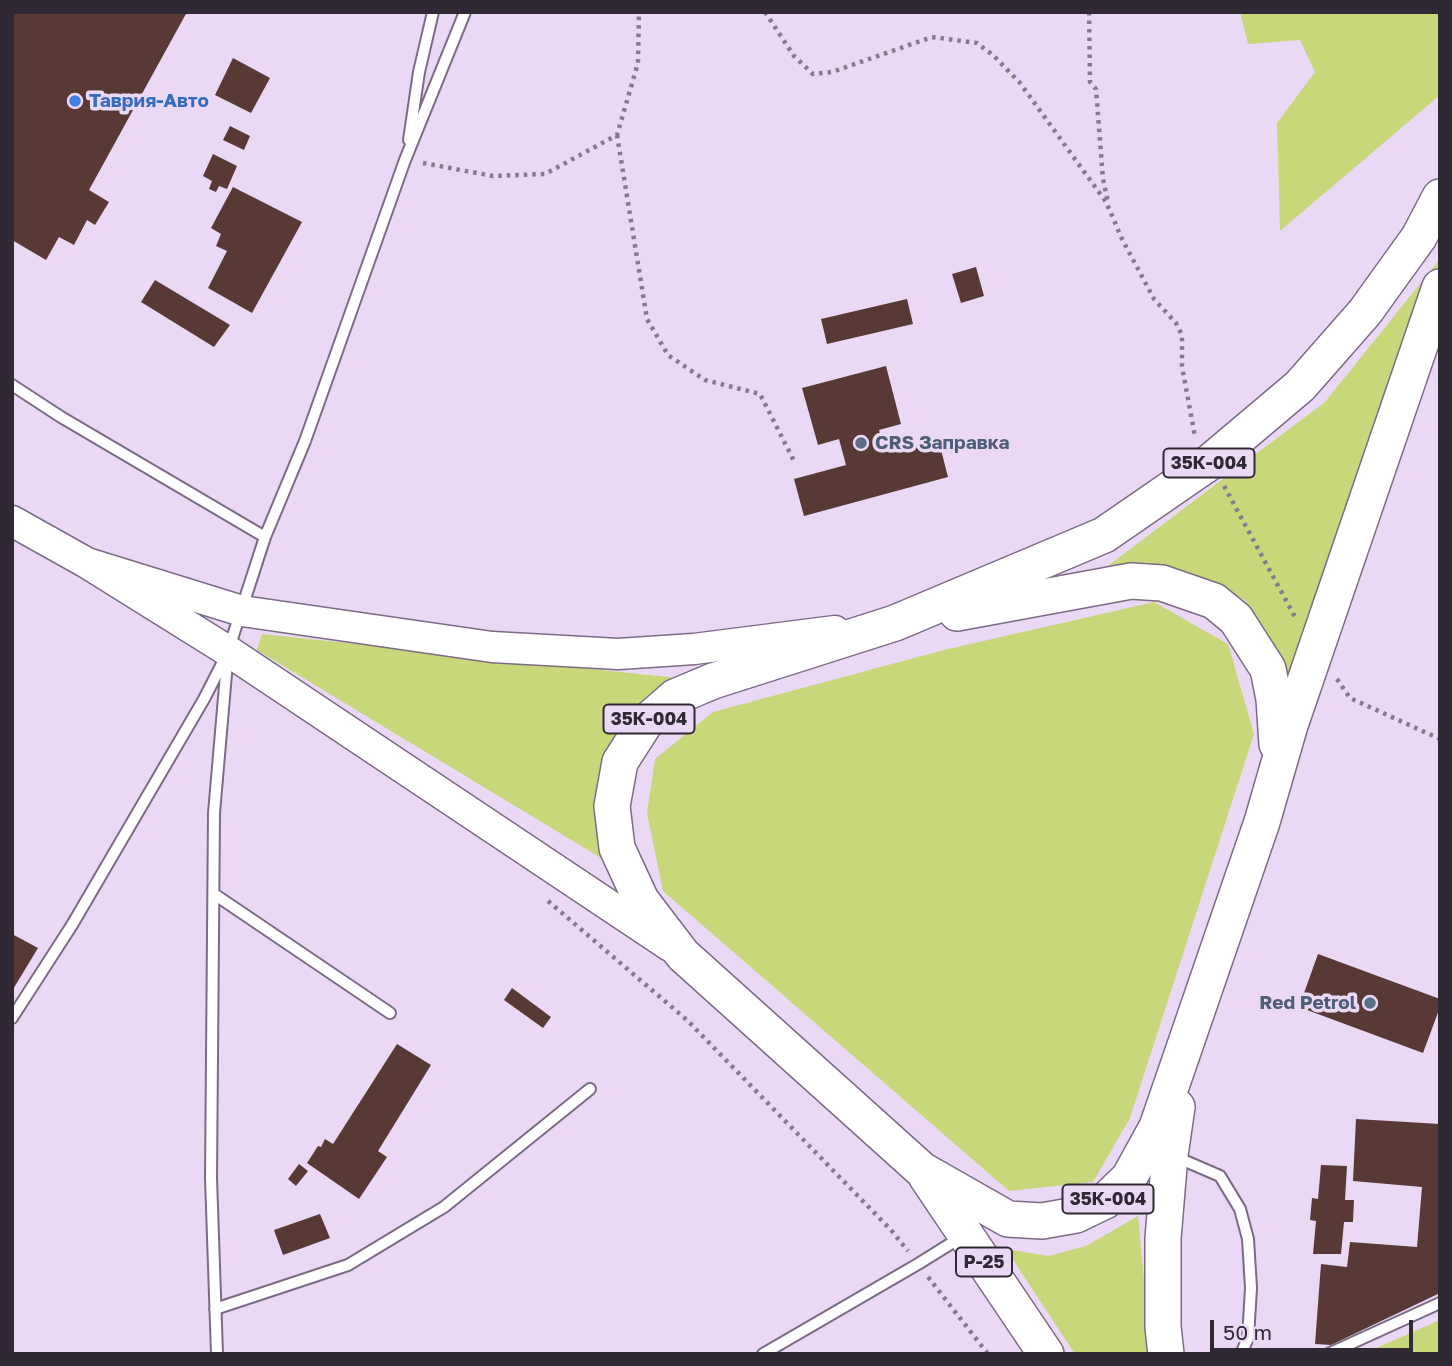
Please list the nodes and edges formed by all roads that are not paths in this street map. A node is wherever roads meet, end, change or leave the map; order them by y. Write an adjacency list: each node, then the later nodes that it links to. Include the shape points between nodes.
1 (433, 12): 3 (lane)
2 (465, 12): 3 (lane)
3 (405, 160): 8 (lane, via 305,441)
4 (1440, 197): 11 (main road, 35К-004, via 1419,237 1357,321 1300,386 1209,462 1104,535)
5 (1440, 287): 13 (main road, 35К-004, via 1290,725)
6 (12, 385): 8 (lane)
7 (12, 521): 9 (main road)
8 (265, 537): 10 (lane)
9 (87, 563): 10 (main road); 12 (main road)
10 (242, 611): 11 (main road, via 492,647 618,654); 12 (lane)
11 (895, 623): 13 (main road, 35К-004, via 1132,581 1162,583 1214,601 1236,619 1268,669 1278,740); 15 (main road, 35К-004, via 675,697 645,723 620,762 612,806 617,848 641,900)
12 (228, 651): 14 (lane, via 214,813); 15 (main road); 17 (lane, via 72,925)
13 (1262, 822): 18 (main road, 35К-004)
14 (214, 894): 16 (lane); 24 (lane, via 211,1178)
15 (683, 955): 21 (main road, 35К-004)
16 (390, 1013)
17 (12, 1018)
18 (1196, 1018): 20 (main road); 21 (main road, 35К-004, via 1157,1127 1129,1178 1105,1201 1076,1215 1042,1222 1008,1219)
19 (590, 1088): 24 (lane, via 444,1207 348,1265)
20 (1170, 1155): 28 (main road, via 1163,1238); 29 (lane, via 1220,1176 1240,1209 1248,1239 1251,1288 1248,1338)
21 (922, 1170): 22 (main road, Р-25)
22 (965, 1234): 26 (lane); 27 (main road, Р-25)
23 (1440, 1303): 30 (lane)
24 (215, 1309): 25 (lane)
25 (217, 1354)
26 (763, 1354)
27 (1046, 1354)
28 (1166, 1354)
29 (1241, 1354)
30 (1328, 1354)

